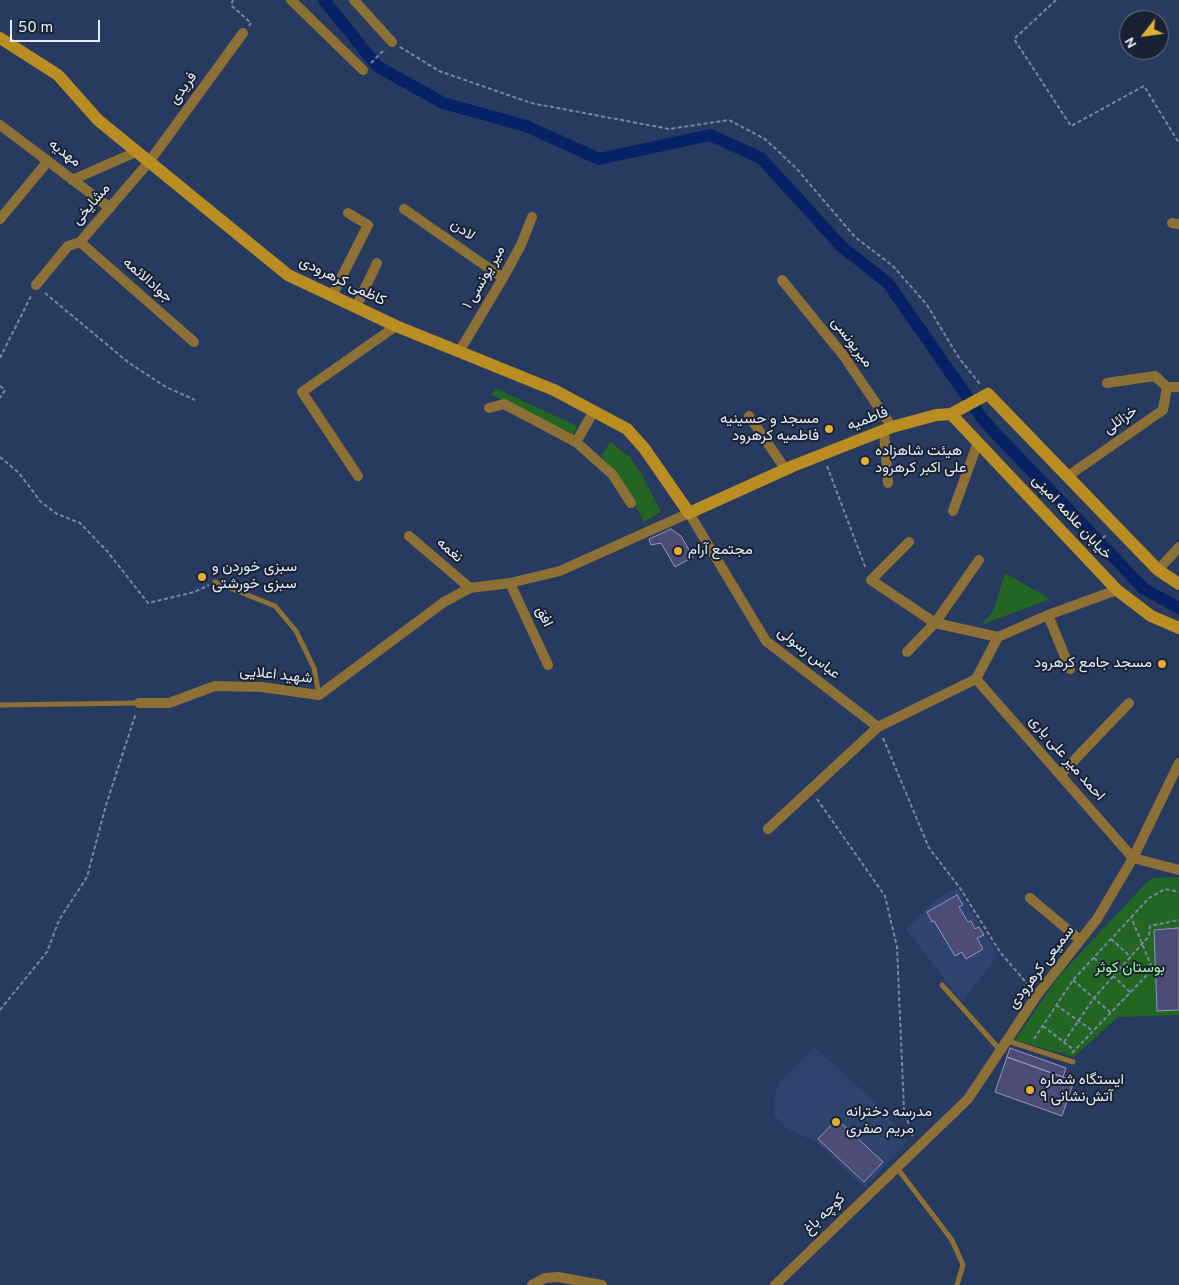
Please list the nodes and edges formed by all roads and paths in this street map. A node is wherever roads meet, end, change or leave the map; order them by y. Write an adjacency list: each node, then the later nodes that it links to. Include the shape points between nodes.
1 (233, 0): 5 (path, via 231,5 251,23)
2 (291, 0): 9 (street)
3 (1056, 0): 11 (path, via 1014,39 1071,126 1144,86)
4 (357, 1): 7 (street)
5 (243, 33): 14 (street, فریدی)
6 (0, 38): 12 (street, کاظمی کرهرودی, via 58,75 98,120)
7 (392, 42): 36 (path, via 439,72 531,103 669,129 729,120 765,139 796,168 855,237 893,266 922,298 959,358)
8 (378, 56): 9 (path)
9 (366, 68)
10 (0, 124): 13 (street, مهدیه)
11 (1179, 143)
12 (136, 152): 14 (street, کاظمی کرهرودی); 15 (street)
13 (48, 161): 15 (street, مهدیه); 20 (street)
14 (149, 162): 16 (street, مشایخی); 26 (street, کاظمی کرهرودی, via 288,275)
15 (72, 180): 16 (street, مهدیه)
16 (110, 208): 21 (street, مشایخی)
17 (404, 209): 23 (street, لادن)
18 (348, 213): 26 (street, via 368,224)
19 (532, 217): 23 (street, میر یونسی ۱)
20 (0, 219)
21 (80, 242): 25 (street, مشایخی, via 68,246); 29 (street, جوادالائمه)
22 (377, 263): 27 (street)
23 (504, 278): 30 (street, میر یونسی ۱)
24 (782, 280): 43 (street, میریونسی, via 843,355)
25 (36, 285): 31 (path); 38 (path, via 129,364)
26 (332, 296): 27 (street, کاظمی کرهرودی)
27 (356, 307): 28 (street, کاظمی کرهرودی)
28 (396, 326): 30 (street, کاظمی کرهرودی); 49 (street, via 302,392)
29 (194, 342)
30 (459, 352): 40 (street, کاظمی کرهرودی, via 554,390)
31 (0, 358)
32 (1107, 383): 34 (street, via 1155,376)
33 (0, 386): 37 (path, via 5,390)
34 (1167, 387): 35 (street); 50 (street, خزائلی, via 1163,410)
35 (1179, 387)
36 (988, 394): 41 (street); 50 (street, خیابان علامه امینی)
37 (0, 398)
38 (195, 400)
39 (489, 408): 44 (street, via 504,404)
40 (594, 411): 44 (street); 54 (street, کاظمی کرهرودی, via 627,429)
41 (952, 414): 43 (street, فاطمیه, via 936,415); 45 (street, خیابان علامه امینی)
42 (749, 416): 48 (street)
43 (888, 429): 46 (street, فاطمیه); 51 (street)
44 (576, 442): 52 (street, via 612,474)
45 (978, 442): 53 (street); 67 (street, خیابان علامه امینی)
46 (823, 455): 48 (street, فاطمیه); 62 (path)
47 (0, 457): 63 (path, via 19,473 41,502 57,514 80,523 148,603 194,592)
48 (786, 470): 54 (street, فاطمیه)
49 (358, 476)
50 (1068, 476): 61 (street, خیابان علامه امینی)
51 (888, 483)
52 (631, 504)
53 (953, 510)
54 (689, 513): 64 (street, شهید اعلایی, via 560,571); 80 (street, عباس رسولی, via 766,641)
55 (1106, 535): 59 (path)
56 (409, 536): 66 (street, نغمه)
57 (909, 542): 62 (street)
58 (1179, 548): 61 (street)
59 (1092, 549)
60 (978, 560): 69 (street)
61 (1158, 570): 65 (street, خیابان علامه امینی)
62 (870, 580): 69 (street)
63 (215, 582): 76 (lane, via 275,606 296,631 314,668)
64 (510, 582): 66 (street, شهید اعلایی); 73 (street, افق)
65 (1179, 584)
66 (470, 588): 76 (street, شهید اعلایی, via 444,602)
67 (1117, 590): 68 (street); 70 (street, خیابان علامه امینی, via 1151,616)
68 (1048, 615): 71 (street); 74 (street)
69 (935, 623): 71 (street); 72 (street)
70 (1179, 628)
71 (998, 637): 75 (street)
72 (907, 652)
73 (548, 665)
74 (1070, 669)
75 (976, 680): 80 (street); 82 (street, احمد میر علی یاری)
76 (319, 695): 77 (street, شهید اعلایی, via 261,687 215,686 169,703)
77 (139, 703): 79 (lane); 103 (path, via 106,804 87,877 60,920 47,952)
78 (1129, 703): 82 (street)
79 (0, 706)
80 (878, 727): 83 (street); 100 (path, via 929,848 960,888 1000,952)
81 (1179, 763): 85 (street, سمیعی کرهرودی)
82 (1060, 775): 85 (street, احمد میر علی یاری)
83 (812, 790): 84 (street); 115 (path, via 885,896 897,946 904,1110)
84 (768, 829)
85 (1133, 858): 86 (street); 92 (street, سمیعی کرهرودی, via 1097,919)
86 (1179, 870)
87 (1179, 892): 89 (path, via 1164,889 1149,898)
88 (1030, 898): 92 (street)
89 (1131, 917): 91 (path); 93 (path)
90 (1179, 920): 93 (path, via 1150,926)
91 (1111, 939): 94 (path); 95 (path)
92 (1080, 940): 100 (street, سمیعی کرهرودی)
93 (1142, 944): 94 (path); 99 (path, via 1151,965 1147,975)
94 (1131, 957): 96 (path)
95 (1094, 958): 96 (path); 97 (path)
96 (1113, 976): 99 (path); 101 (path)
97 (1073, 980): 101 (path); 102 (path)
98 (942, 985): 112 (lane)
99 (1131, 992): 104 (path)
100 (1037, 995): 108 (street, سمیعی کرهرودی)
101 (1094, 998): 104 (path); 105 (path)
102 (1056, 1005): 105 (path); 106 (path)
103 (0, 1010)
104 (1111, 1013): 107 (path)
105 (1078, 1021): 107 (path); 109 (path)
106 (1042, 1026): 109 (path); 110 (path)
107 (1093, 1031): 111 (path)
108 (1008, 1041): 110 (lane); 112 (street, سمیعی کرهرودی)
109 (1064, 1042): 111 (path)
110 (1028, 1047): 113 (lane)
111 (1074, 1050): 113 (path)
112 (1001, 1051): 115 (street, سمیعی کرهرودی, via 968,1100)
113 (1066, 1059): 114 (lane)
114 (1073, 1062)
115 (916, 1149): 116 (street, سمیعی کرهرودی)
116 (897, 1168): 119 (street, کوچه باغ); 120 (lane, via 952,1240 963,1265)
117 (532, 1285): 118 (street, via 545,1278 558,1277)
118 (602, 1285)
119 (775, 1285)
120 (957, 1285)

